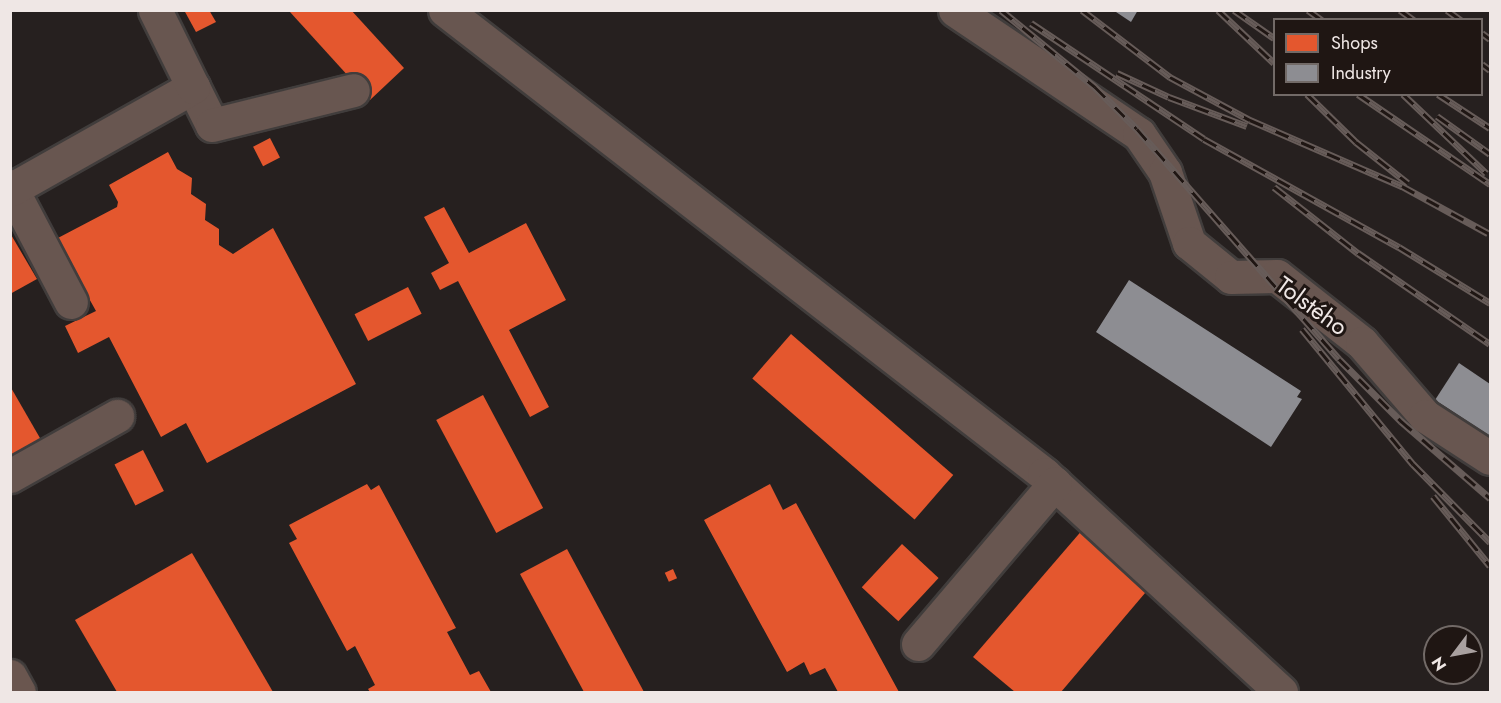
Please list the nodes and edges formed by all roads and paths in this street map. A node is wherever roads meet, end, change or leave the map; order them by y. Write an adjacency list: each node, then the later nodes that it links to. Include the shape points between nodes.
1 (155, 10): 4 (lane)
2 (445, 10): 11 (lane)
3 (955, 10): 9 (lane, Tolstého, via 1139,134 1165,172 1189,243 1231,277 1276,276 1362,343 1425,416)
4 (193, 87): 5 (lane, via 212,124); 6 (lane)
5 (353, 90)
6 (11, 188): 7 (lane)
7 (71, 302)
8 (117, 416): 10 (lane)
9 (1491, 458)
10 (10, 476)
11 (1055, 483): 12 (lane); 15 (lane)
12 (918, 644)
13 (10, 676): 14 (main road)
14 (19, 693)
15 (1281, 693)

